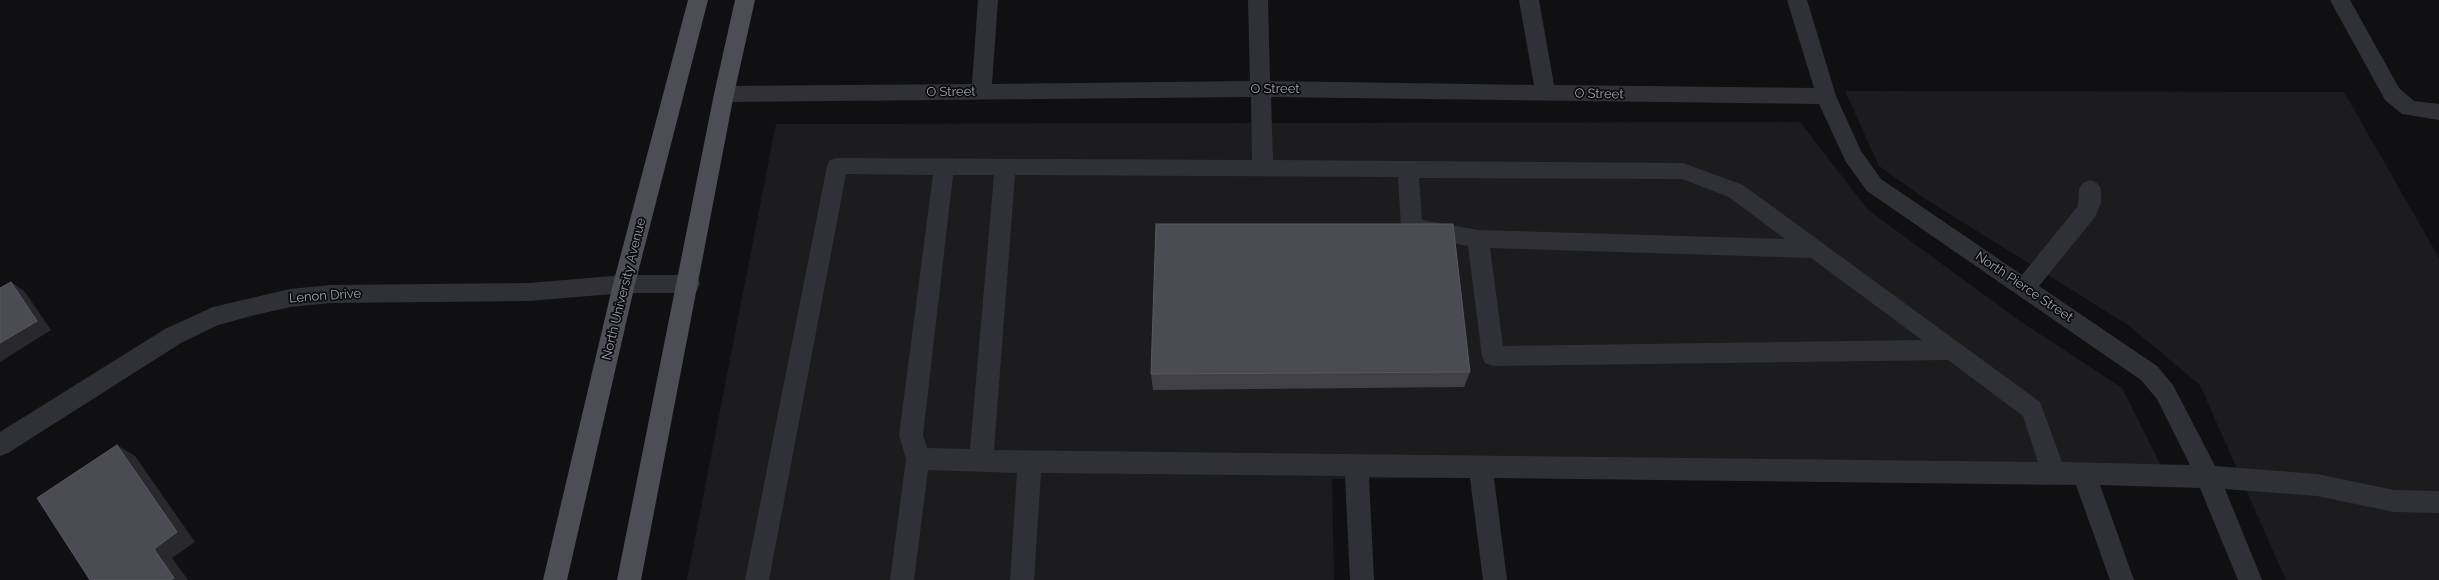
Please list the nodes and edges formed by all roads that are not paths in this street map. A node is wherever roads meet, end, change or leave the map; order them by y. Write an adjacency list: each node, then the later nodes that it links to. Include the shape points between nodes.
1 (698, 0): 21 (main road, North University Avenue)
2 (745, 0): 11 (main road)
3 (988, 0): 9 (street)
4 (1258, 0): 8 (street)
5 (1529, 0): 10 (street)
6 (1797, 0): 12 (street, North Pierce Street)
7 (2340, 0): 13 (street, via 2392,94 2409,108)
8 (1262, 89): 9 (street, O Street); 10 (street, O Street); 16 (street)
9 (981, 91): 11 (street, O Street)
10 (1545, 93): 12 (street, O Street)
11 (724, 94): 22 (main road)
12 (1826, 96): 23 (street, North Pierce Street, via 1853,156 1874,185)
13 (2439, 112)
14 (944, 167): 15 (street); 26 (street, via 911,435); 37 (street, via 837,166)
15 (1005, 167): 16 (street); 27 (street)
16 (1264, 168): 17 (street)
17 (1408, 169): 19 (street, via 1412,227); 20 (street, via 1683,172 1736,191)
18 (2090, 189): 23 (street, via 2087,211)
19 (1478, 239): 20 (street); 24 (street, via 1493,356)
20 (1814, 249): 24 (street)
21 (624, 284): 22 (street, Lenon Drive); 25 (street, Lenon Drive, via 529,292 332,294 255,305 213,317 173,336); 35 (main road, North University Avenue)
22 (689, 284): 36 (main road)
23 (2024, 288): 33 (street, North Pierce Street, via 2149,373 2165,392)
24 (1952, 350): 31 (street, via 2032,409)
25 (0, 445)
26 (918, 459): 27 (street); 38 (street)
27 (981, 460): 28 (street)
28 (1030, 462): 29 (street); 39 (street)
29 (1356, 465): 30 (street); 40 (street)
30 (1482, 467): 31 (street); 41 (street)
31 (2054, 473): 32 (street)
32 (2084, 474): 33 (street); 42 (street)
33 (2208, 477): 34 (street, via 2317,485 2394,501); 43 (street, North Pierce Street)
34 (2439, 502)
35 (555, 580)
36 (629, 580)
37 (757, 580)
38 (902, 580)
39 (1022, 580)
40 (1362, 580)
41 (1495, 580)
42 (2122, 580)
43 (2250, 580)

